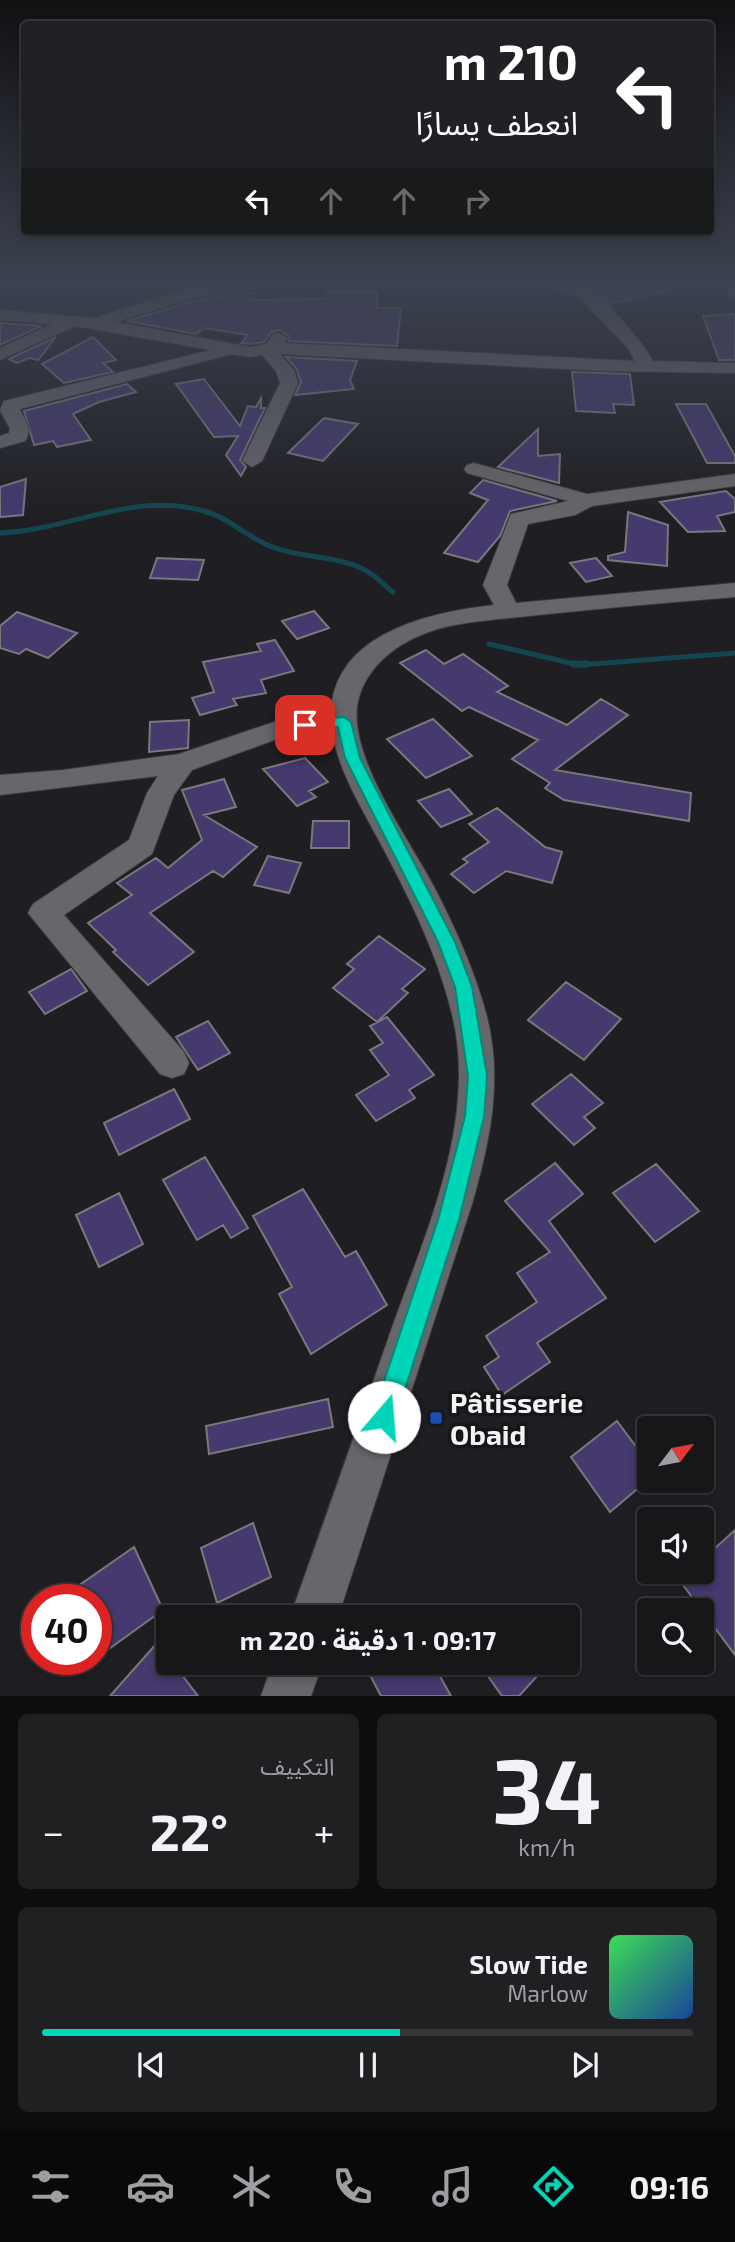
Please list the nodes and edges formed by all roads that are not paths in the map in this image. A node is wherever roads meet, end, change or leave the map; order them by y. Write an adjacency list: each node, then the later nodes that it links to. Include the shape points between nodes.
1 (186, 361): 9 (street, via 11,405 20,429 18,437)
2 (277, 361): 10 (street, via 289,383)
3 (531, 361): 6 (street)
4 (644, 361): 6 (street)
5 (0, 365): 8 (street, via 7,369)
6 (647, 367): 7 (street)
7 (735, 368)
8 (0, 371)
9 (0, 442)
10 (252, 461)
11 (474, 468): 13 (street)
12 (735, 480): 13 (street)
13 (587, 499): 15 (street, via 567,510 519,519 495,585)
14 (735, 590): 15 (street)
15 (509, 611): 16 (street, via 436,622 404,633 376,650 358,671 346,696)
16 (344, 722): 17 (street, via 274,731); 20 (street, via 353,758 464,987 478,1076 474,1116 448,1220)
17 (182, 763): 18 (street); 19 (street, via 161,793 141,846 44,913)
18 (0, 785)
19 (172, 1063)
20 (318, 1605)
21 (293, 1675): 22 (street)
22 (286, 1696)

